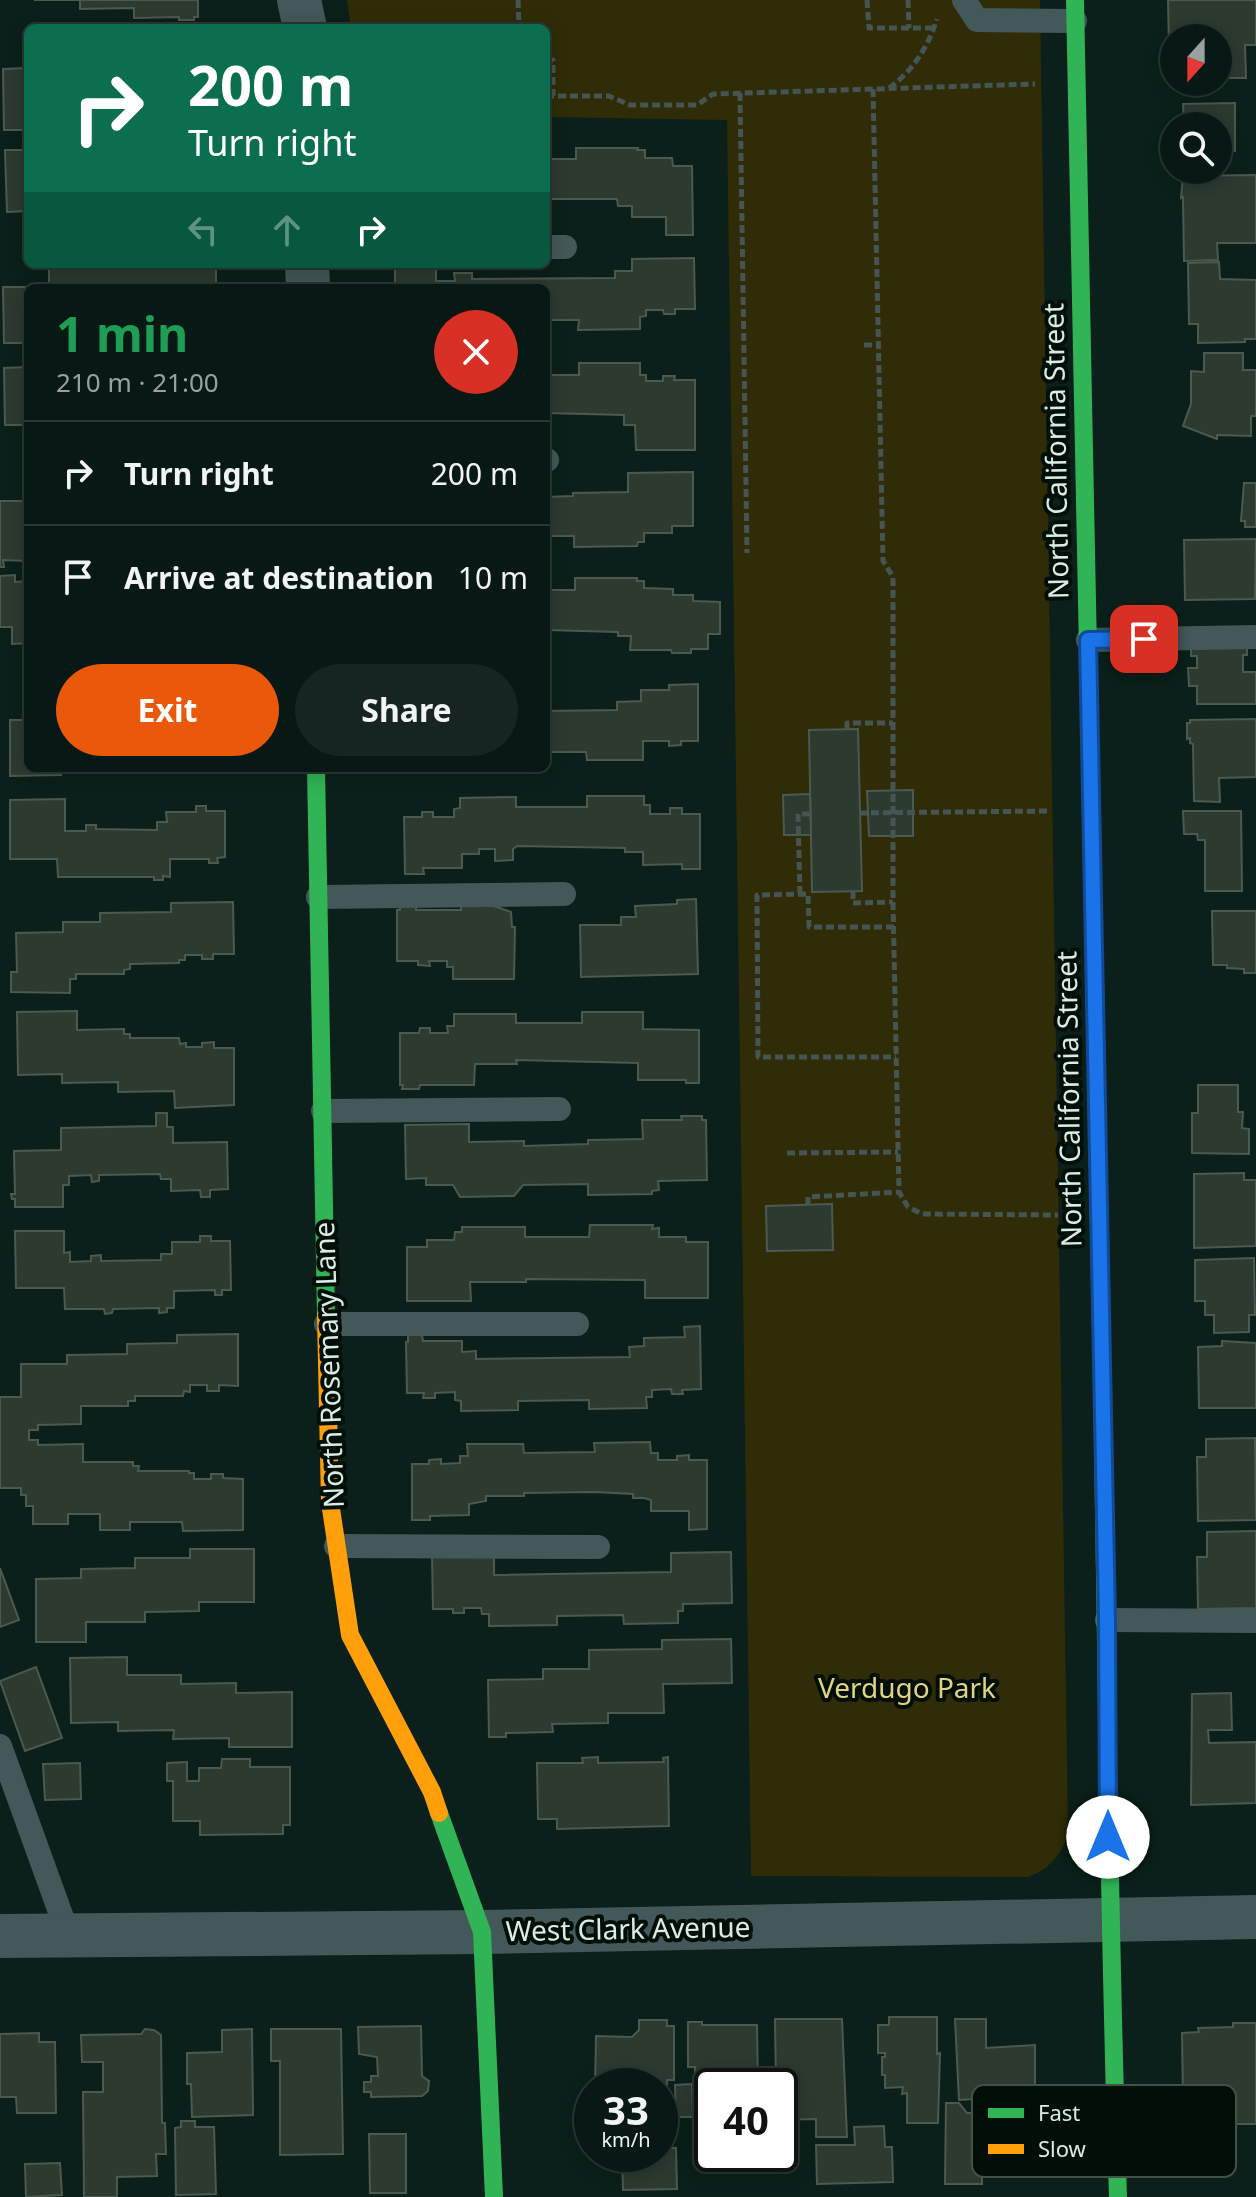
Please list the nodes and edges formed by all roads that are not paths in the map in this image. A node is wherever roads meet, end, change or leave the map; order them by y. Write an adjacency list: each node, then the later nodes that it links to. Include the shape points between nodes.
1 (299, 0): 4 (street)
2 (964, 0): 3 (lane, via 977,20)
3 (1075, 11): 6 (street, North California Street)
4 (304, 24)
5 (1256, 637): 6 (lane)
6 (1088, 640): 16 (street, North California Street)
7 (316, 772): 9 (street, North Rosemary Lane)
8 (564, 894): 9 (lane)
9 (318, 897): 11 (street, North Rosemary Lane)
10 (559, 1109): 11 (lane)
11 (323, 1111): 12 (street, North Rosemary Lane)
12 (326, 1324): 13 (lane); 14 (street, North Rosemary Lane, via 330,1502)
13 (577, 1324)
14 (336, 1546): 15 (lane); 21 (street, North Rosemary Lane, via 350,1635 432,1792)
15 (598, 1547)
16 (1107, 1620): 17 (lane); 20 (street, North California Street)
17 (1256, 1621)
18 (0, 1746): 22 (lane)
19 (1256, 1917): 20 (street, West Clark Avenue)
20 (1109, 1920): 21 (street, West Clark Avenue); 24 (street, North California Street)
21 (482, 1932): 22 (street, West Clark Avenue); 26 (street, North Rosemary Lane)
22 (68, 1934): 23 (street, West Clark Avenue)
23 (0, 1936)
24 (1114, 2085)
25 (1117, 2177): 27 (street, North California Street)
26 (494, 2197)
27 (1118, 2197)

